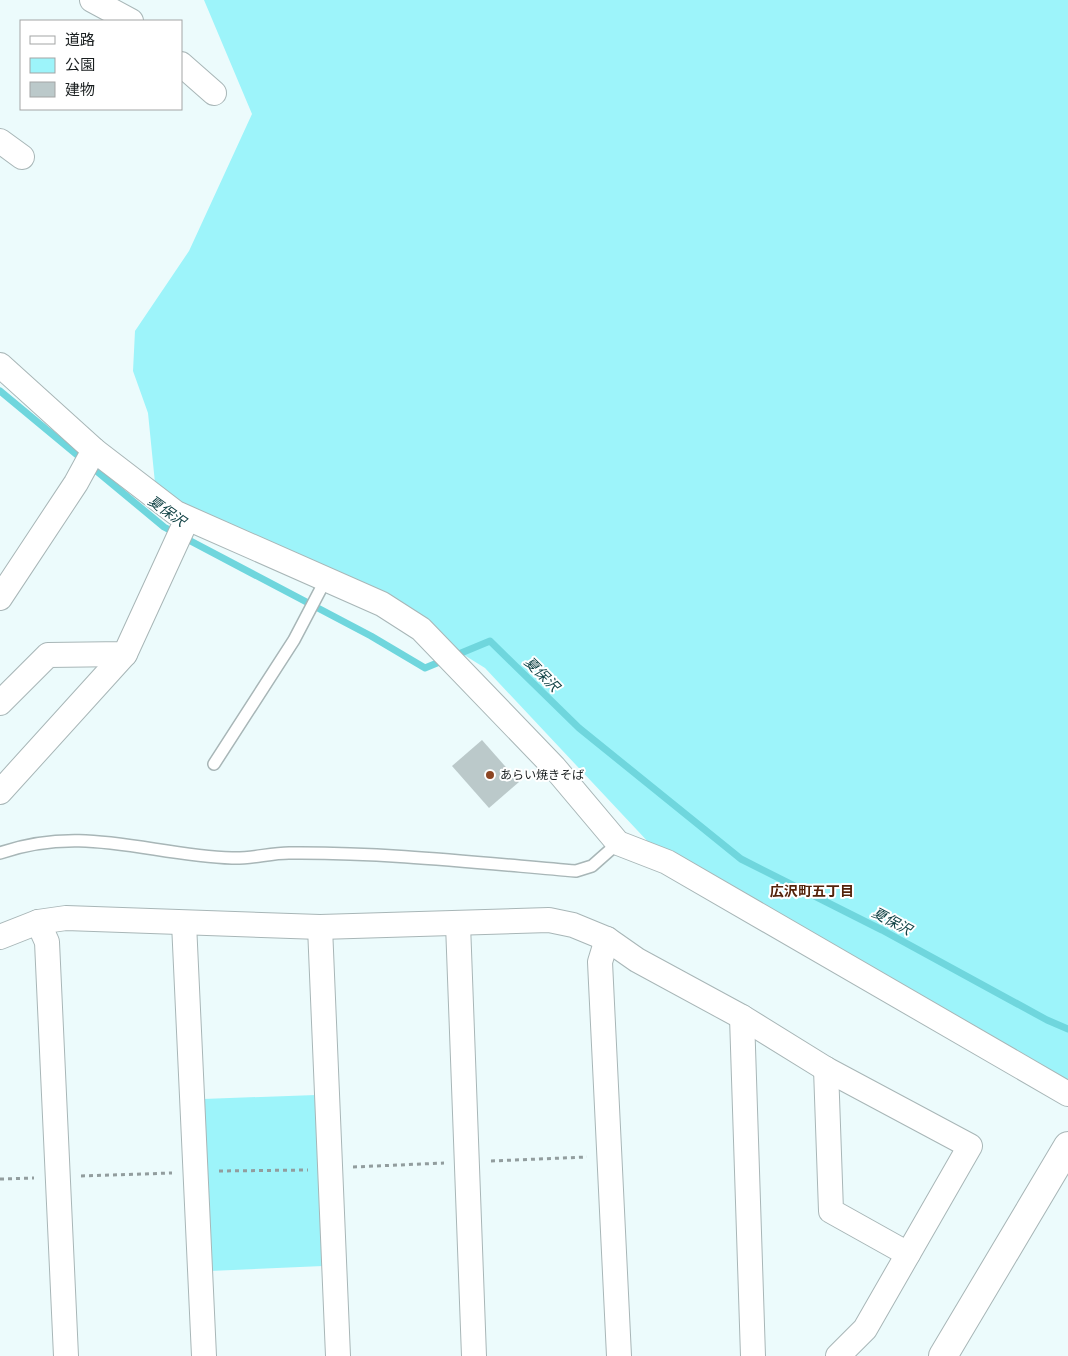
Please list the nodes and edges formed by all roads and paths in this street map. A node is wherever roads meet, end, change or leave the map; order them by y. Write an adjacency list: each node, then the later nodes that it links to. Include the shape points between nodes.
1 (94, 1): 2 (street)
2 (129, 20)
3 (182, 65): 4 (street)
4 (214, 93)
5 (0, 141): 6 (street)
6 (22, 158)
7 (0, 365): 8 (street)
8 (94, 450): 9 (street); 11 (street)
9 (188, 519): 10 (street); 12 (street)
10 (326, 579): 14 (lane, via 294,640); 16 (street, via 382,604 421,629 554,767)
11 (0, 598)
12 (125, 654): 13 (street, via 48,655); 15 (street)
13 (0, 703)
14 (214, 764)
15 (0, 792)
16 (618, 843): 17 (lane, via 592,866 576,871 388,856 287,853 234,858 188,855 135,844 70,840 42,842); 26 (street, via 667,862)
17 (0, 853)
18 (38, 922): 19 (street, via 66,918); 22 (street); 31 (street, via 47,942)
19 (184, 923): 21 (street); 35 (street)
20 (458, 924): 21 (street); 23 (street, via 549,920 573,924); 37 (street)
21 (320, 927): 36 (street)
22 (0, 937)
23 (607, 939): 24 (street, via 637,960); 38 (street, via 600,962)
24 (742, 1017): 25 (street); 39 (street)
25 (826, 1069): 33 (street, via 831,1211); 33 (street, via 970,1146)
26 (1068, 1094)
27 (1068, 1146): 41 (street)
28 (310, 1170): 29 (path)
29 (215, 1172)
30 (182, 1173): 31 (path)
31 (59, 1176): 32 (path); 34 (street)
32 (0, 1179)
33 (908, 1254): 40 (street, via 865,1329)
34 (66, 1356)
35 (204, 1356)
36 (338, 1356)
37 (474, 1356)
38 (619, 1356)
39 (753, 1356)
40 (838, 1356)
41 (943, 1356)

